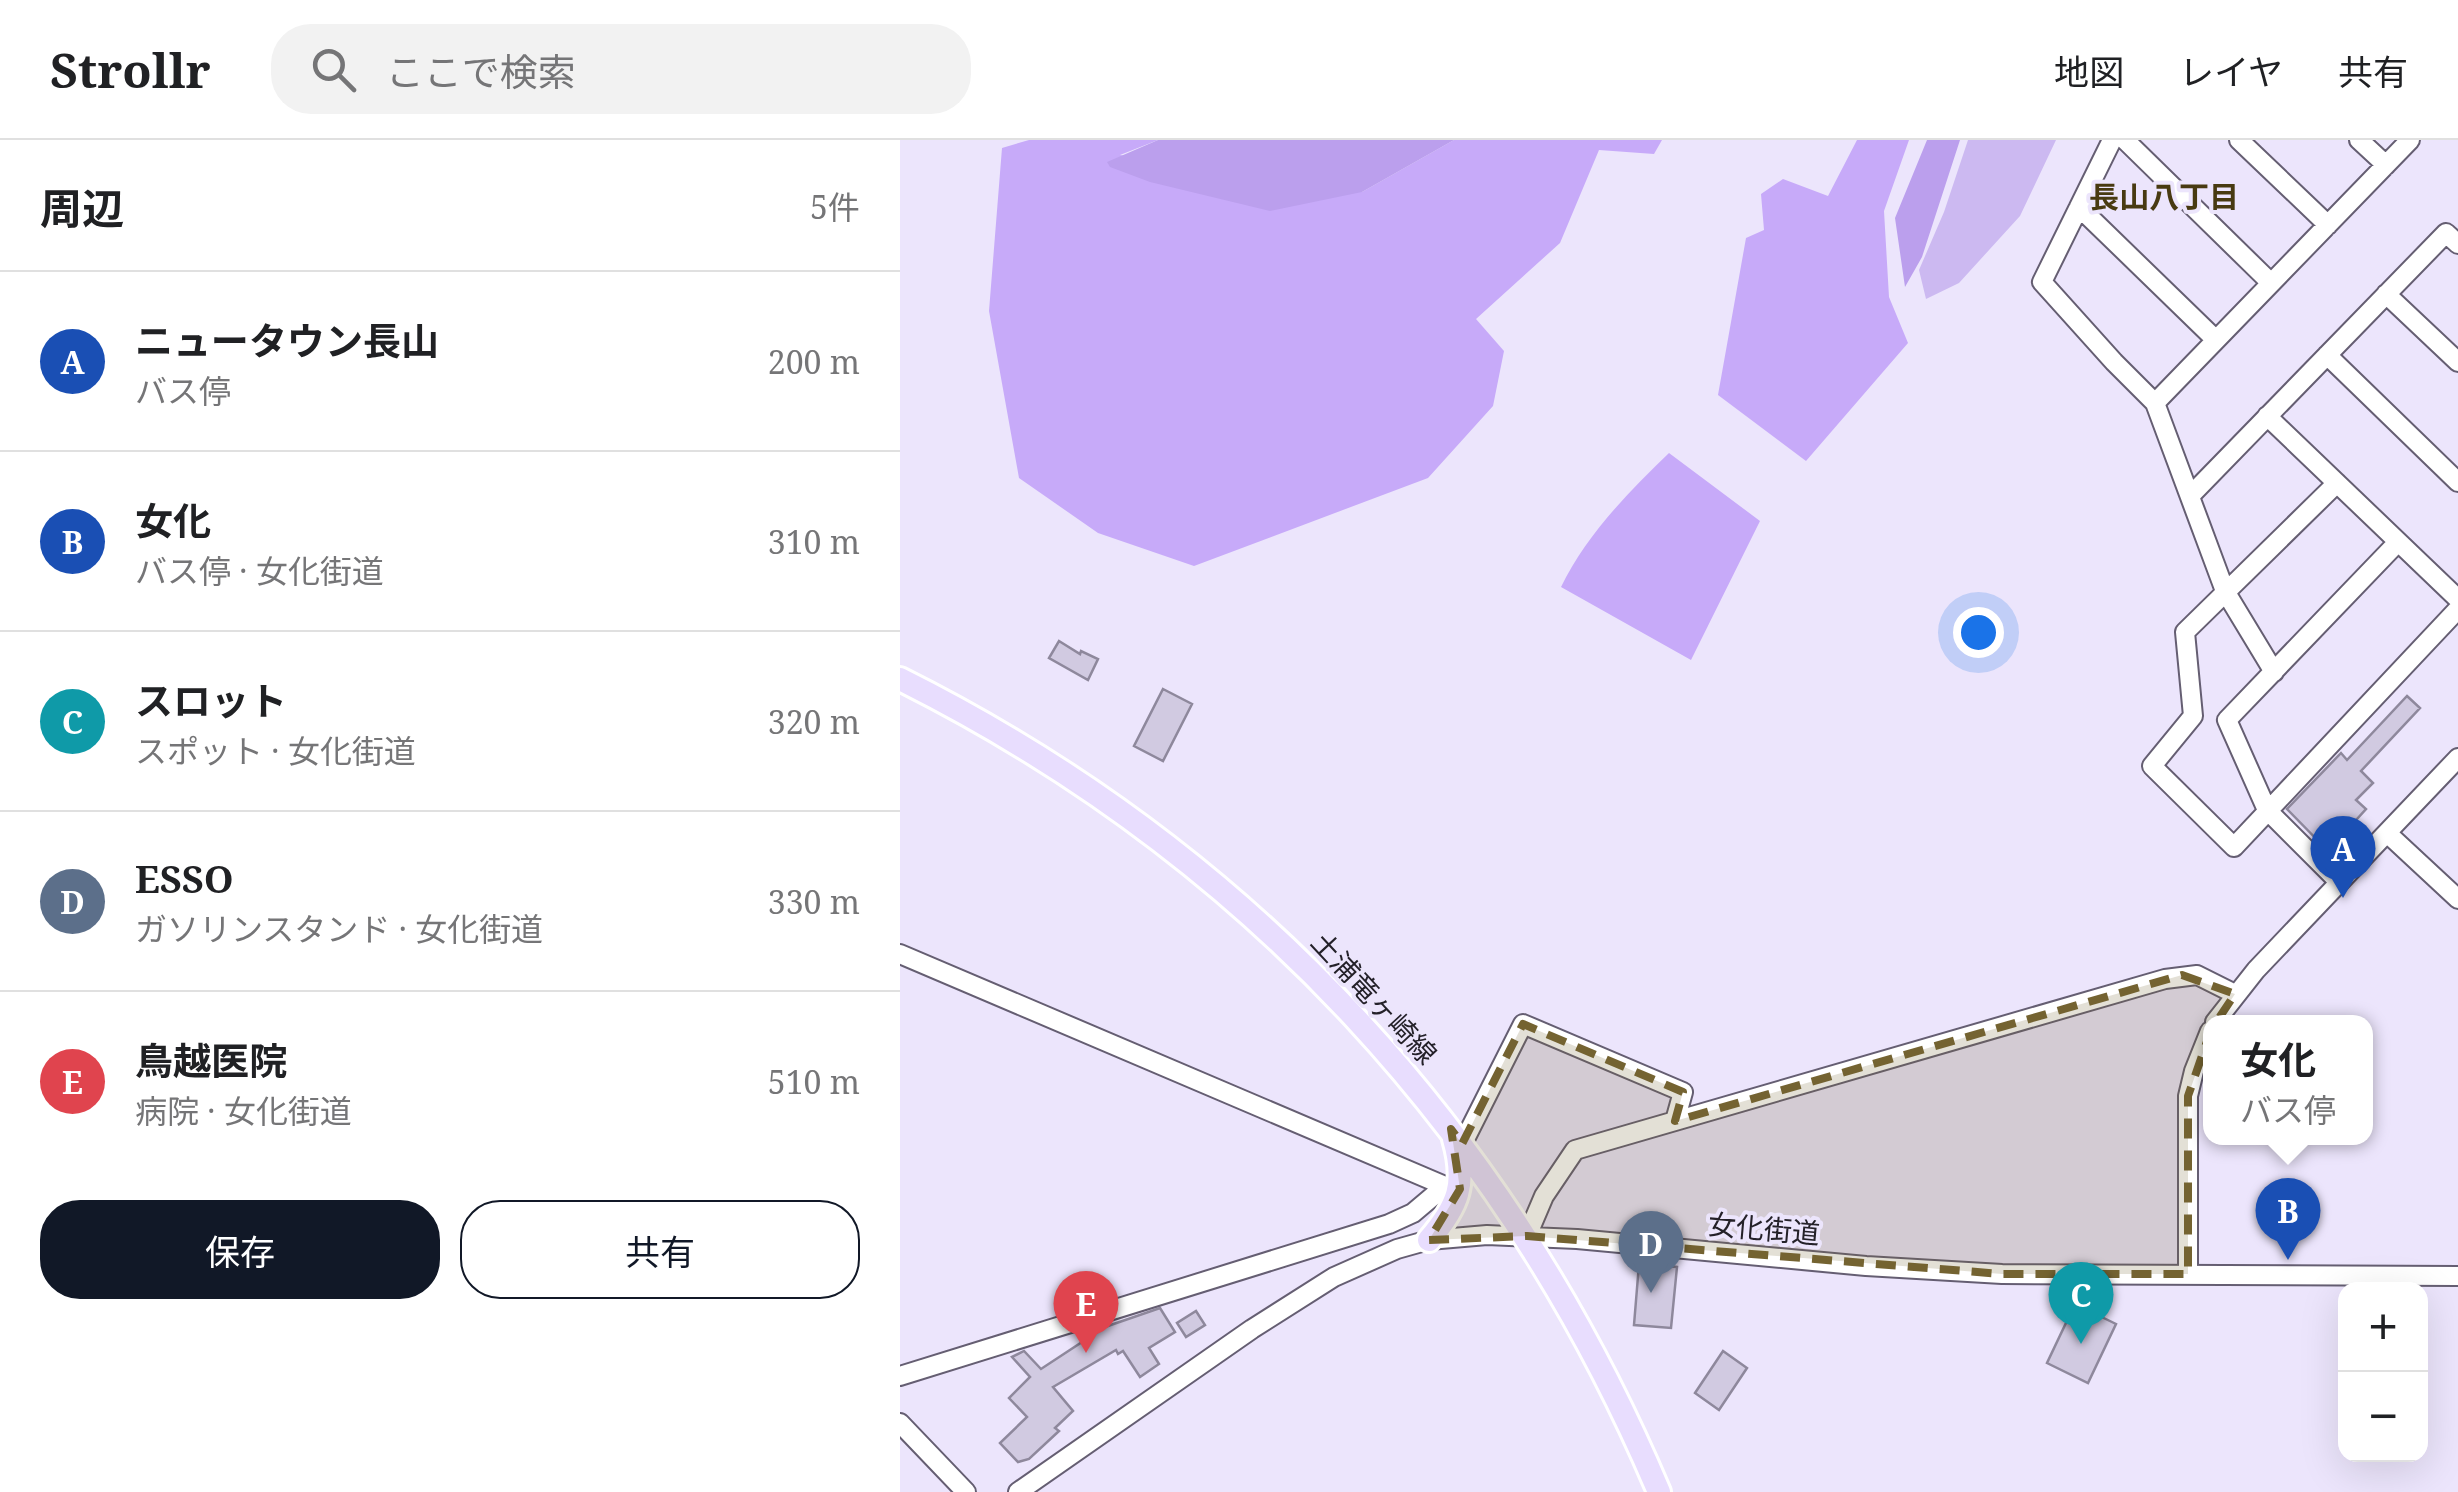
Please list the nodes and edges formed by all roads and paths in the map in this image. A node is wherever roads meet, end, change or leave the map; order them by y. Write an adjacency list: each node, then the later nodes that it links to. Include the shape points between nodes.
1 (2112, 140): 7 (street)
2 (2125, 140): 10 (street)
3 (2239, 140): 8 (street)
4 (2360, 140): 6 (street)
5 (2410, 140): 6 (street)
6 (2386, 165): 8 (street)
7 (2079, 207): 12 (street); 15 (street, via 2042,282)
8 (2328, 225): 10 (street)
9 (2458, 244): 11 (street, via 2446,233)
10 (2271, 283): 12 (street)
11 (2386, 294): 13 (street); 14 (street)
12 (2216, 340): 15 (street)
13 (2327, 355): 16 (street); 17 (street)
14 (2458, 362)
15 (2155, 403): 19 (street)
16 (2268, 416): 18 (street); 19 (street)
17 (2458, 482)
18 (2337, 483): 20 (street); 21 (street)
19 (2190, 496): 21 (street)
20 (2398, 542): 22 (street); 24 (street)
21 (2226, 591): 24 (street); 27 (street, via 2185,632 2193,716 2152,766 2234,847)
22 (2458, 599)
23 (2458, 609): 27 (street)
24 (2274, 672): 27 (street, via 2228,720)
25 (900, 679): 36 (main road, 土浦竜ヶ崎線, via 1041,757 1210,881 1310,970)
26 (2458, 758): 28 (street)
27 (2267, 810): 29 (street)
28 (2387, 832): 29 (street); 30 (street)
29 (2340, 882): 32 (street)
30 (2458, 899)
31 (900, 954): 37 (street, via 1445,1186)
32 (2235, 994): 33 (street); 35 (street, via 2209,978 2182,975)
33 (2221, 1015)
34 (2203, 1048): 41 (street, via 2186,1109)
35 (1675, 1121): 36 (street, via 1683,1092 1523,1024); 38 (street, via 1574,1150)
36 (1456, 1137): 38 (main road, 土浦竜ヶ崎線); 39 (main road, via 1460,1189)
37 (1389, 1224): 40 (street); 43 (street)
38 (1527, 1236): 39 (street, 女化街道); 41 (street, 女化街道, via 2002,1274); 47 (main road, 土浦竜ヶ崎線, via 1587,1339)
39 (1429, 1240): 40 (street, 女化街道)
40 (1397, 1248): 46 (street, 女化街道, via 1334,1276)
41 (2188, 1274): 42 (street, 女化街道)
42 (2458, 1276)
43 (900, 1376)
44 (900, 1423): 45 (street)
45 (966, 1492)
46 (1018, 1492)
47 (1659, 1492)

